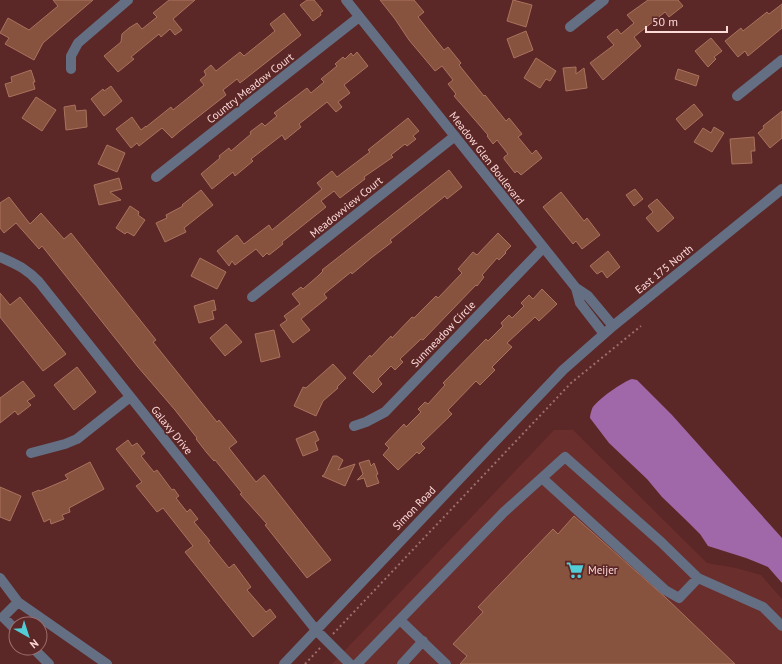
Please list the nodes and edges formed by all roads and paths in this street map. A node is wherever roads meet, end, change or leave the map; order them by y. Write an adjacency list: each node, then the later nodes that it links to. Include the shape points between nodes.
1 (128, 0): 7 (street, via 78,43 71,56)
2 (346, 0): 4 (street, Meadow Glen Boulevard)
3 (604, 0): 5 (street)
4 (359, 16): 9 (street, Meadow Glen Boulevard); 10 (street, Country Meadow Court)
5 (570, 27)
6 (782, 60): 8 (street)
7 (71, 69)
8 (737, 96)
9 (455, 136): 12 (street, Meadow Glen Boulevard); 15 (street, Meadowview Court)
10 (156, 178)
11 (782, 189): 16 (street, East 175 North)
12 (543, 248): 14 (street, Meadow Glen Boulevard); 21 (street, Sunmeadow Circle, via 385,412)
13 (0, 257): 20 (street, Galaxy Drive, via 25,269 39,282)
14 (576, 288): 16 (street, Meadow Glen Boulevard, via 588,296); 18 (street, via 580,303)
15 (252, 297)
16 (613, 326): 18 (street, East 175 North)
17 (642, 326): 29 (path, via 571,383)
18 (604, 334): 19 (street, East 175 North)
19 (563, 370): 31 (street, Simon Road)
20 (130, 397): 22 (street, via 77,439); 31 (street, Galaxy Drive)
21 (354, 426)
22 (31, 453)
23 (542, 478): 25 (street, via 665,590 680,598); 25 (street, via 565,457); 28 (street, via 504,512)
24 (0, 578): 26 (street)
25 (698, 578): 30 (street, via 763,607)
26 (18, 602): 27 (street); 34 (street)
27 (1, 618)
28 (400, 620): 32 (street); 38 (street)
29 (343, 623)
30 (782, 626)
31 (316, 630): 36 (street, Simon Road); 37 (street, Galaxy Drive)
32 (423, 641): 39 (street); 40 (street)
33 (41, 656): 35 (street)
34 (105, 663)
35 (49, 664)
36 (284, 664)
37 (350, 664)
38 (357, 664)
39 (402, 664)
40 (446, 664)

